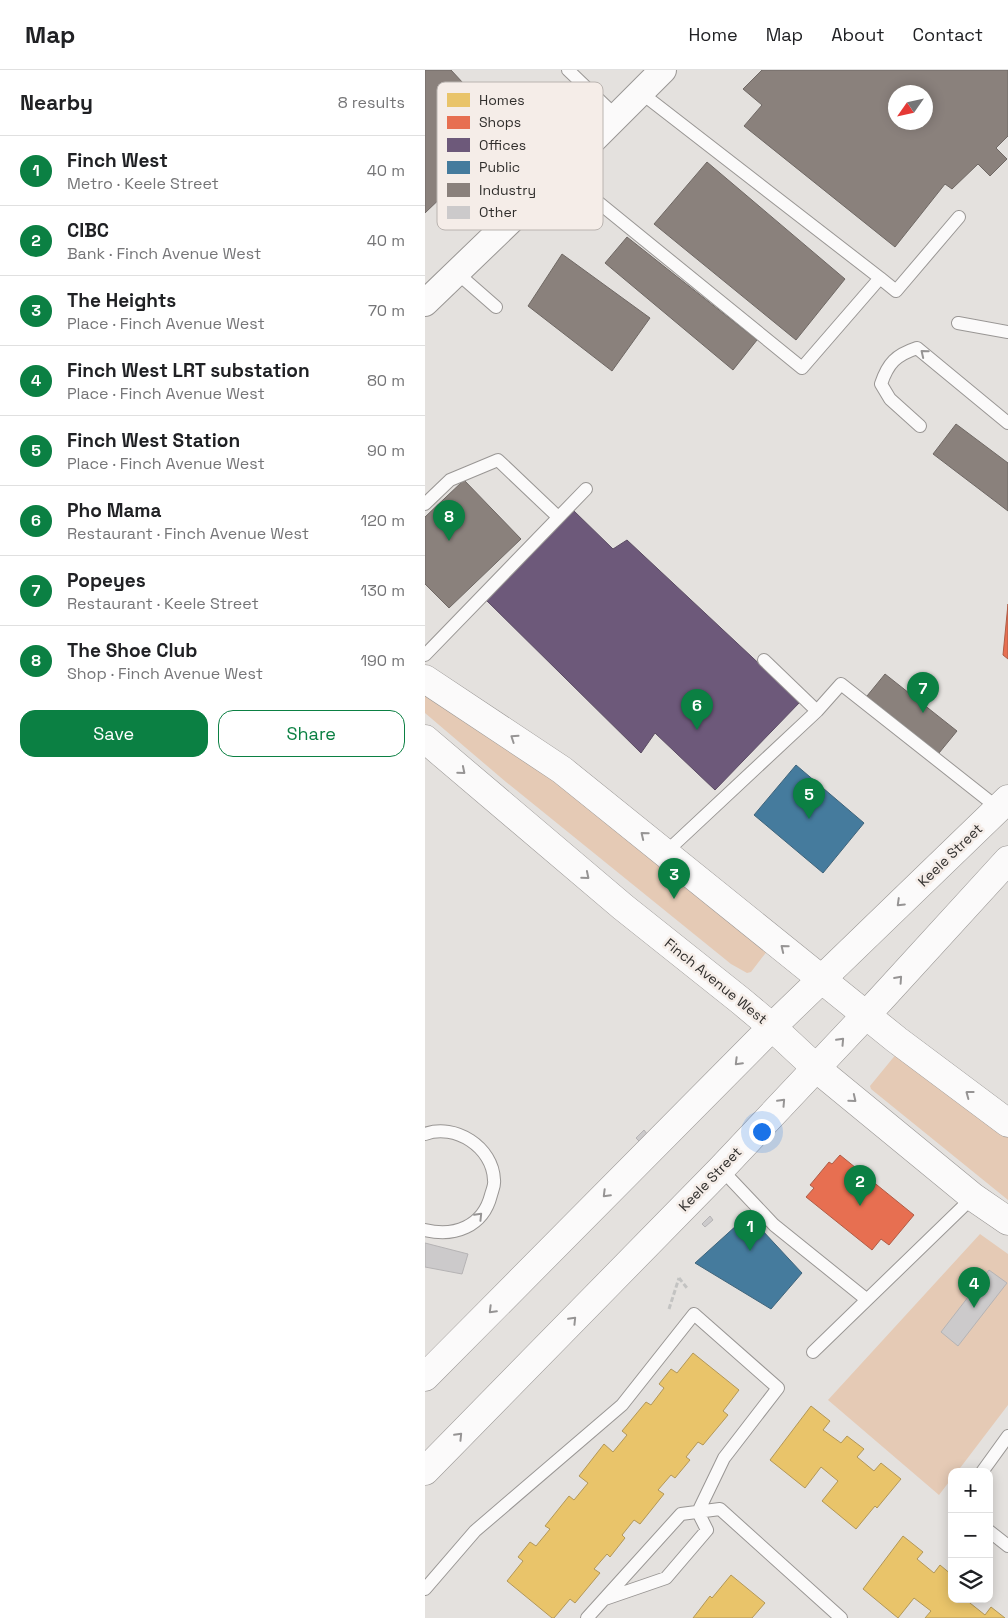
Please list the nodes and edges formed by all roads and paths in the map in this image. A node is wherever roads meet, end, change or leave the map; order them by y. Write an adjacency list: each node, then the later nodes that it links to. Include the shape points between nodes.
1 (568, 70): 3 (lane)
2 (663, 70): 4 (street)
3 (581, 82)
4 (640, 92): 6 (street); 12 (lane)
5 (603, 104): 6 (lane)
6 (616, 116): 7 (street)
7 (603, 129)
8 (603, 206): 12 (lane, via 802,368)
9 (959, 217): 12 (lane, via 896,291)
10 (501, 230): 11 (street)
11 (457, 272): 13 (street); 14 (lane)
12 (880, 278)
13 (425, 303)
14 (496, 307)
15 (958, 323): 16 (lane)
16 (1008, 332)
17 (1008, 423): 18 (lane, one-way to 18, via 917,348 903,353 886,369 881,384 890,399)
18 (920, 426)
19 (586, 489): 21 (lane)
20 (425, 503): 21 (lane, via 450,480 498,460)
21 (558, 517): 22 (lane)
22 (425, 655)
23 (764, 660): 25 (lane)
24 (425, 679): 28 (main road, one-way to 24, via 562,770)
25 (817, 710): 27 (lane, via 841,684); 28 (lane)
26 (425, 739): 32 (main road, Finch Avenue West, one-way to 32)
27 (1003, 804): 30 (main road, Keele Street, one-way to 30)
28 (665, 853): 30 (main road, one-way to 28)
29 (1008, 860): 31 (main road, Keele Street, one-way to 29)
30 (822, 978): 31 (main road); 32 (main road, Keele Street)
31 (866, 1014): 33 (main road, Keele Street, one-way to 31); 34 (main road, one-way to 31)
32 (771, 1027): 33 (main road, Finch Avenue West); 44 (main road, Keele Street, one-way to 44)
33 (815, 1068): 36 (main road, Keele Street, one-way to 33); 37 (main road, Finch Avenue West, one-way to 37)
34 (1008, 1123)
35 (425, 1134): 39 (lane, one-way to 35, via 453,1232 481,1217 489,1204 495,1181 491,1165 468,1138 450,1132)
36 (721, 1168): 41 (lane, via 774,1225); 47 (main road, Keele Street, one-way to 36)
37 (973, 1197): 38 (main road, Finch Avenue West); 41 (lane)
38 (1008, 1221)
39 (425, 1230)
40 (687, 1288): 42 (path, via 679,1278)
41 (866, 1300): 43 (lane)
42 (669, 1309)
43 (813, 1352)
44 (425, 1377)
45 (1008, 1436): 46 (lane)
46 (985, 1468)
47 (425, 1471)
48 (698, 1512): 51 (lane, via 724,1458 778,1388 694,1314 622,1405 475,1531); 52 (lane, via 681,1514); 52 (lane, via 707,1530 666,1578); 54 (lane, via 720,1509)
49 (993, 1534): 50 (lane)
50 (1008, 1546)
51 (425, 1588)
52 (605, 1599): 53 (lane)
53 (587, 1618)
54 (841, 1618)

